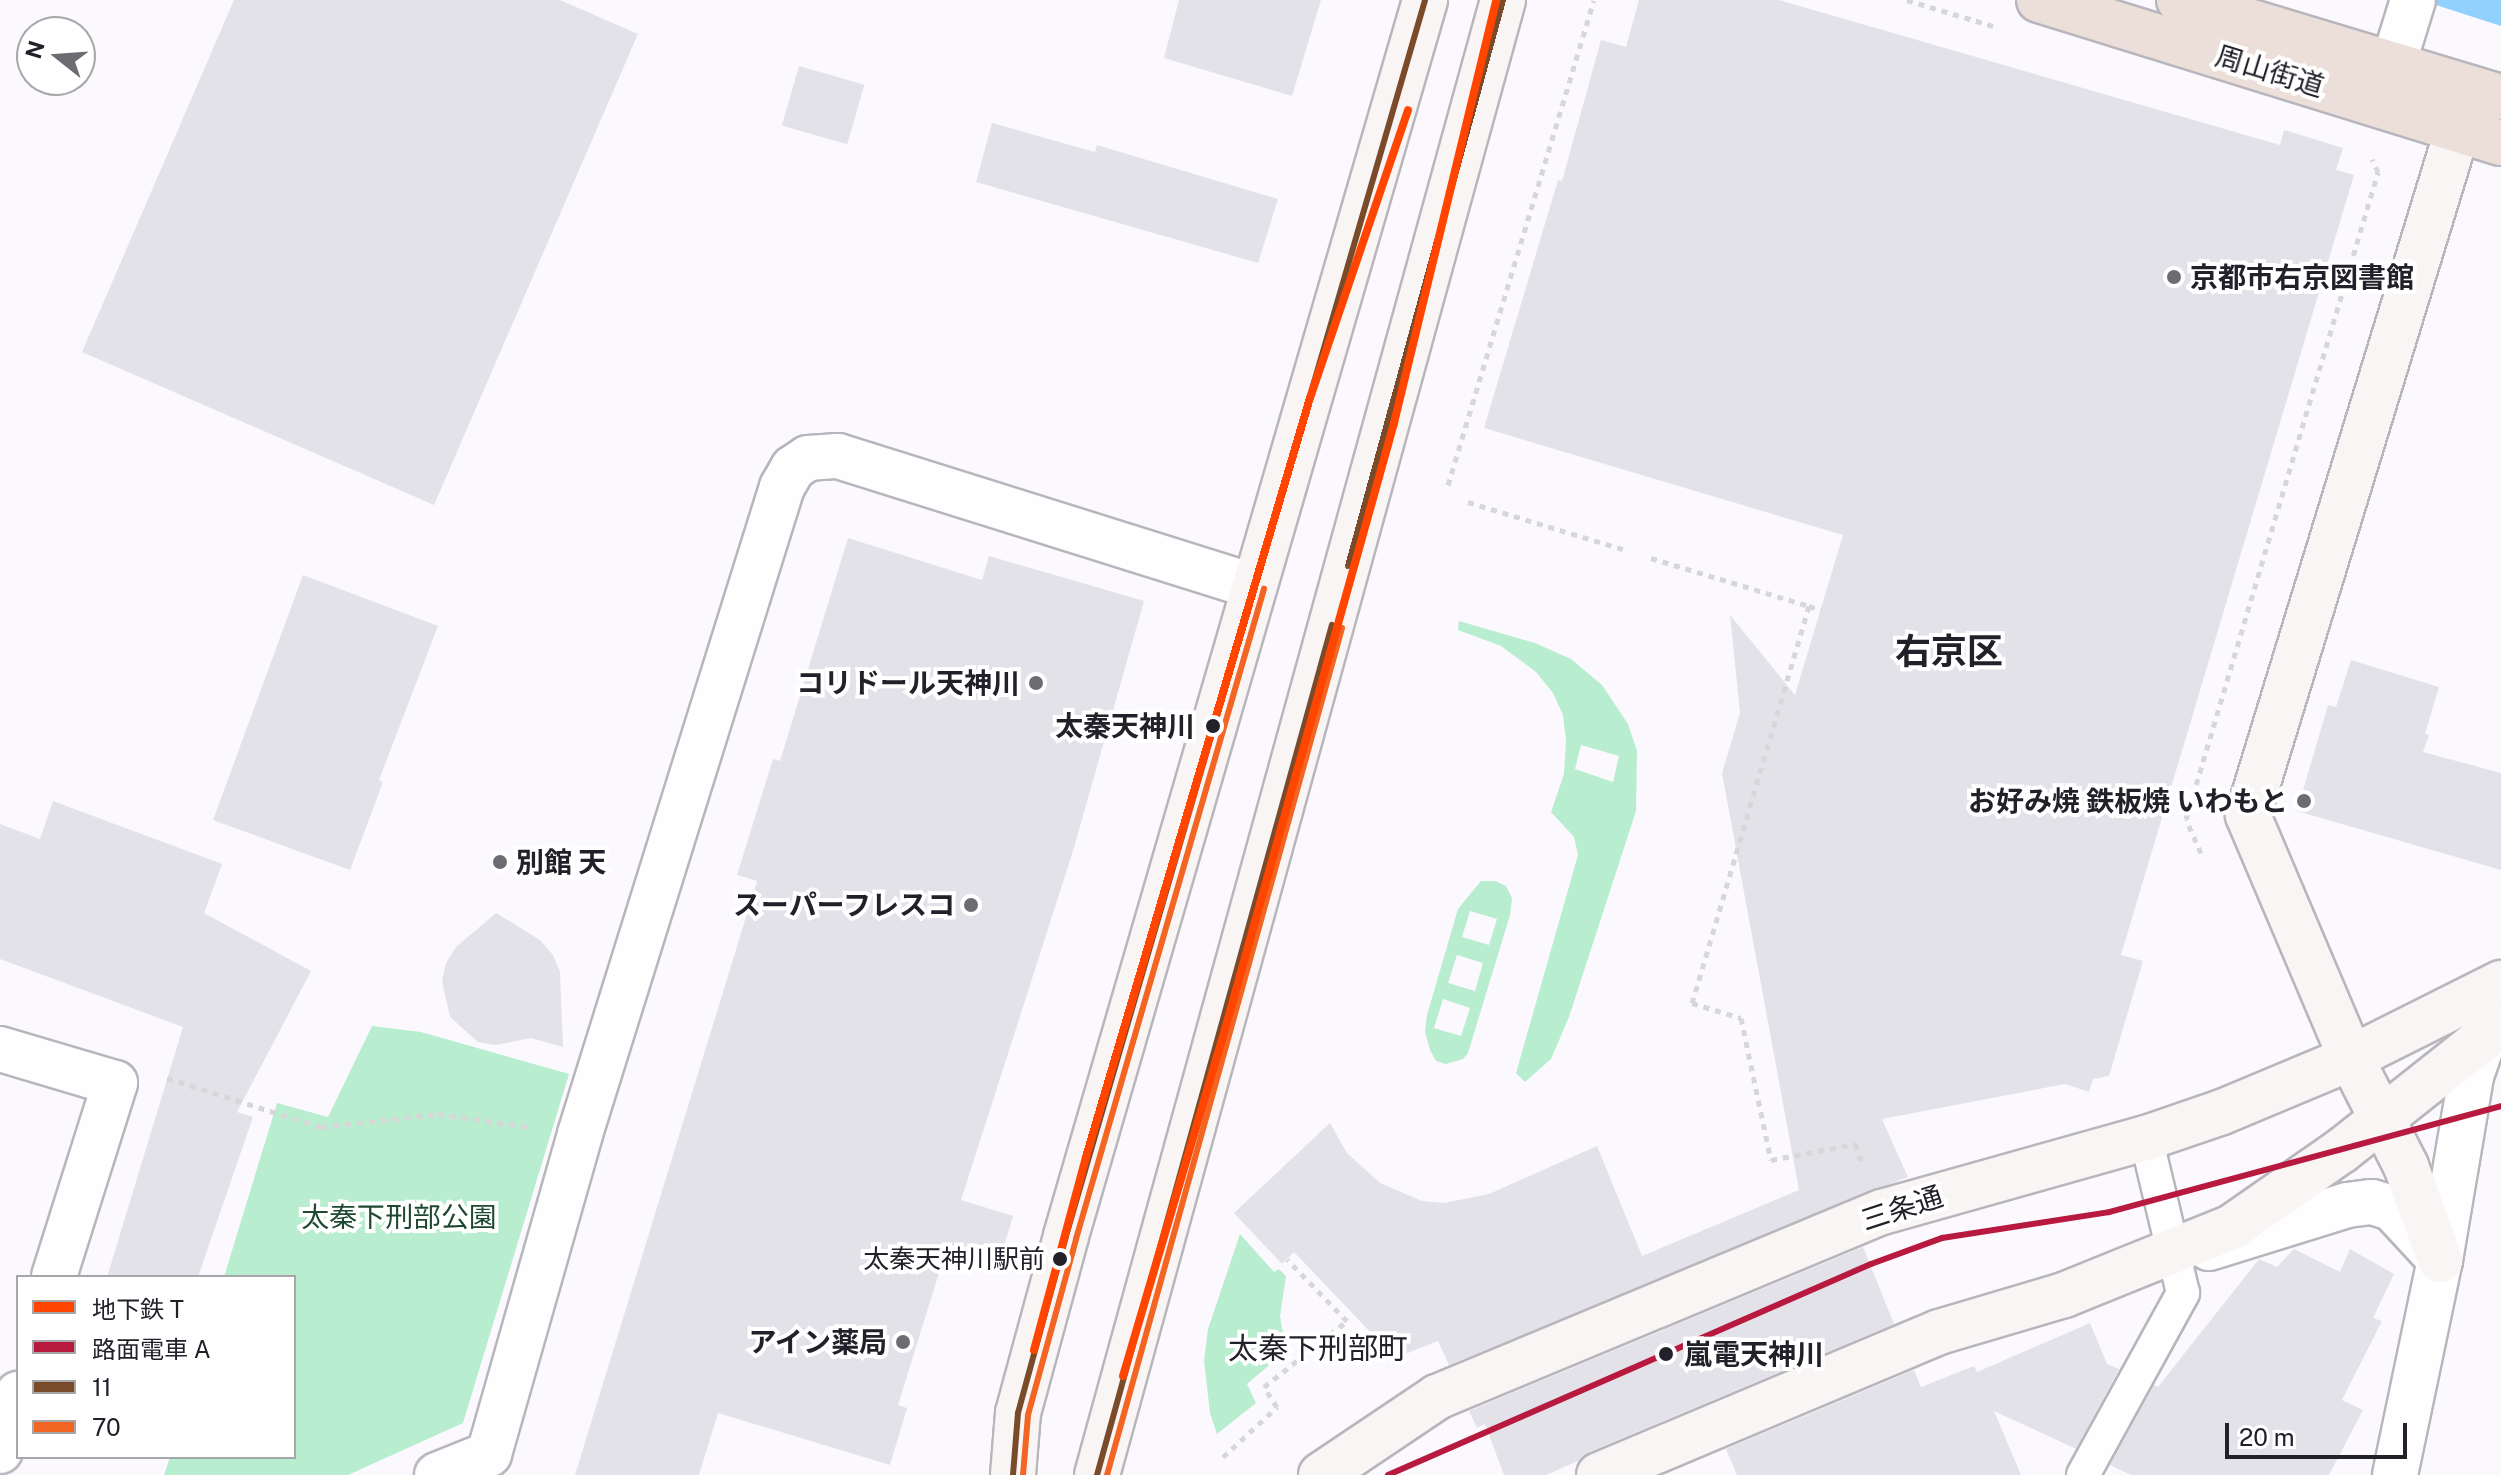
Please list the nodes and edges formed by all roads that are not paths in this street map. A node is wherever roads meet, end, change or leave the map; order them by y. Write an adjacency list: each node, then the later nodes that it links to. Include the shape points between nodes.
1 (1425, 0): 9 (street)
2 (1503, 0): 23 (street)
3 (2039, 0): 7 (highway, 周山街道)
4 (2179, 0): 5 (highway, 周山街道)
5 (2402, 34): 6 (highway, 周山街道)
6 (2501, 97)
7 (2458, 128): 8 (highway, 周山街道); 13 (street, via 2248,815)
8 (2501, 143)
9 (1254, 586): 21 (street, via 838,456 808,458 793,468 782,487 580,1134 489,1454); 22 (street, via 1018,1413)
10 (2501, 983): 13 (street, 三条通)
11 (2494, 1029): 14 (street); 17 (street, via 2471,1076)
12 (0, 1049): 18 (street, via 115,1083)
13 (2351, 1058): 14 (street); 15 (street, 三条通)
14 (2382, 1118): 16 (street, via 2232,1227); 17 (street, via 2406,1166)
15 (2146, 1138): 16 (lane); 24 (street, 三条通, via 1882,1212 1437,1397)
16 (2173, 1252): 17 (street, via 2205,1249 2372,1202 2392,1208); 25 (street, via 2064,1295 1939,1332); 26 (lane, via 2183,1293)
17 (2440, 1260): 27 (street)
18 (55, 1275)
19 (16, 1400): 20 (street)
20 (0, 1451)
21 (437, 1475)
22 (1013, 1475)
23 (1097, 1475)
24 (1321, 1475)
25 (1599, 1475)
26 (2083, 1475)
27 (2395, 1475)

